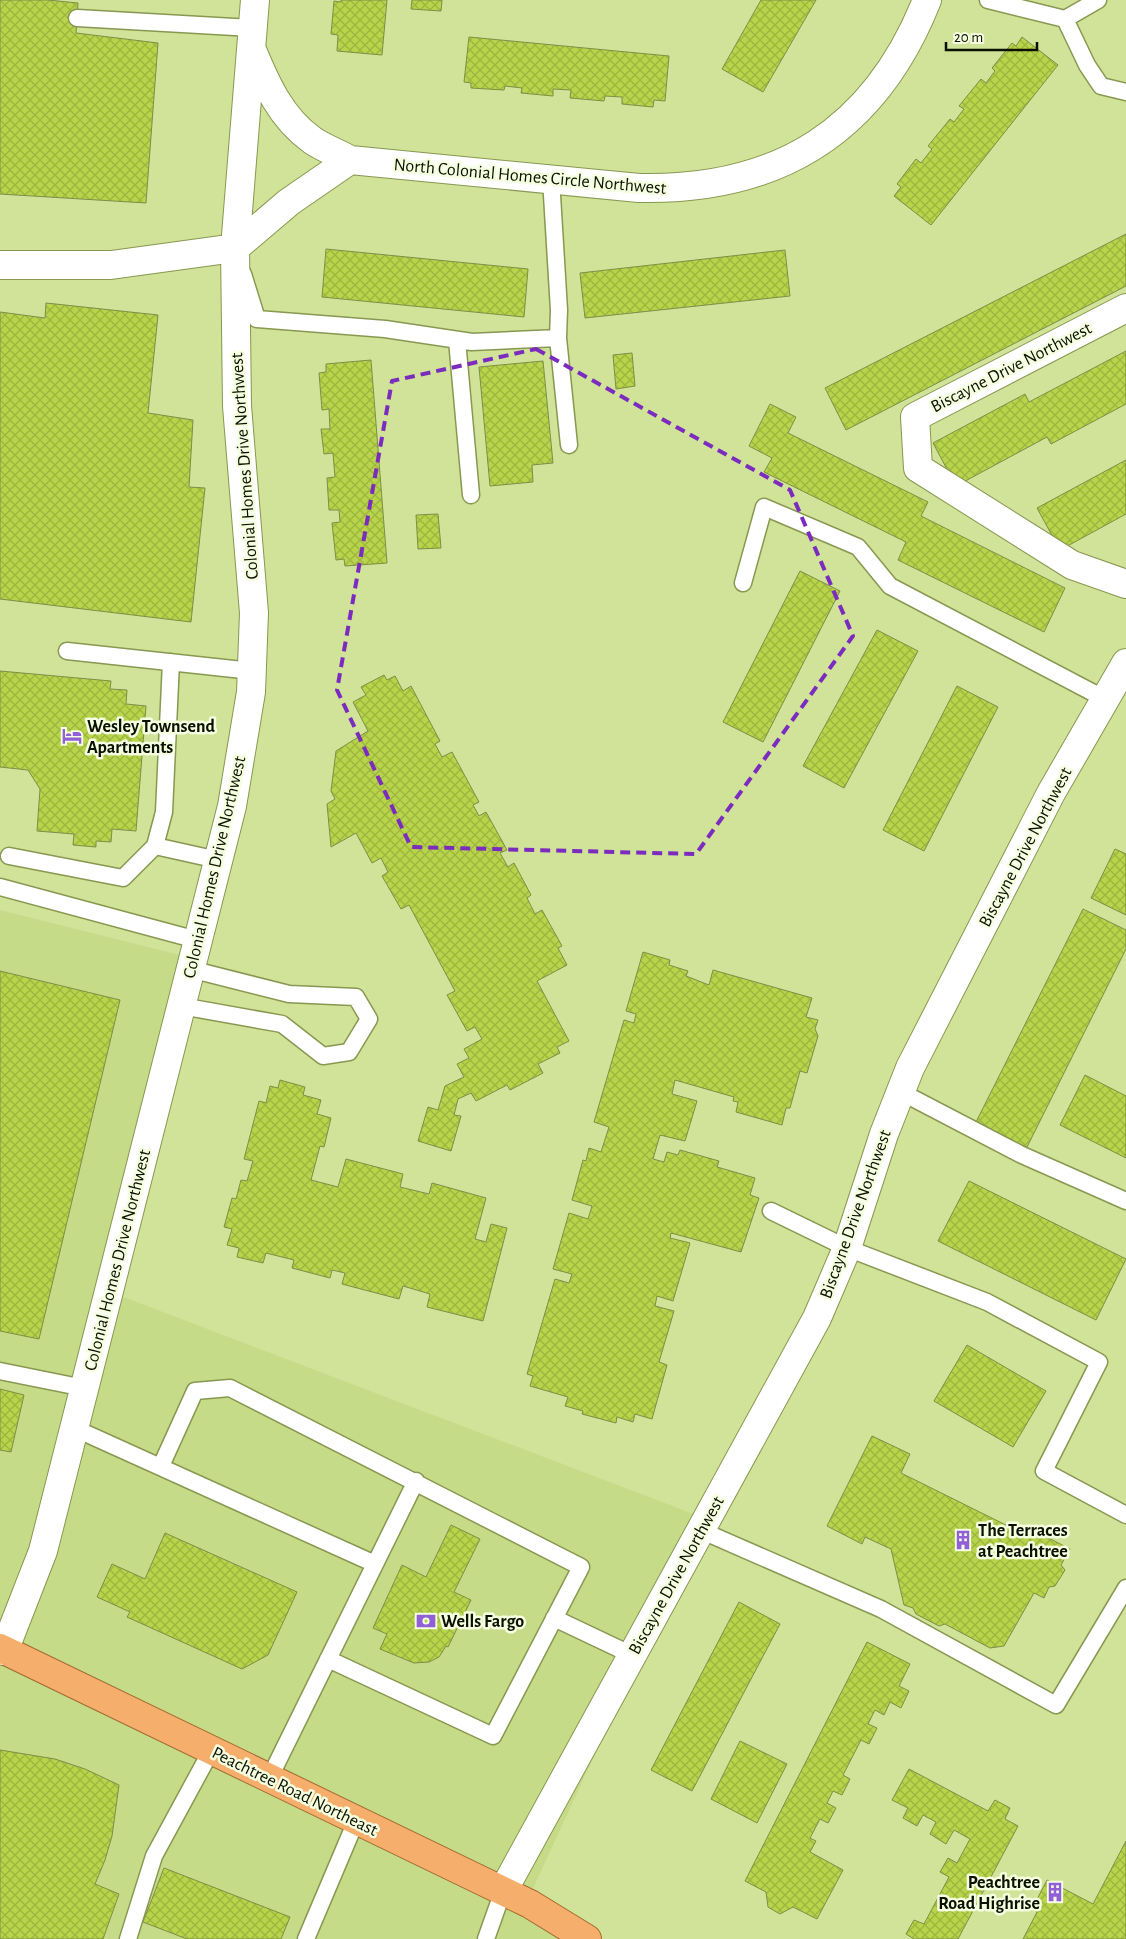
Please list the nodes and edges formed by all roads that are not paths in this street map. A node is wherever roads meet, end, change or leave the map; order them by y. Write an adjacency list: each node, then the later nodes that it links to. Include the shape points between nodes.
1 (254, 0): 7 (street, Colonial Homes Drive Northwest)
2 (927, 0): 10 (street, North Colonial Homes Circle Northwest, via 914,34 892,72 864,105 830,134 794,157 758,173 716,184 678,189)
3 (988, 0): 6 (lane)
4 (1098, 0): 6 (lane)
5 (77, 18): 7 (lane)
6 (1065, 19): 8 (lane, via 1101,86)
7 (251, 37): 9 (street, North Colonial Homes Circle Northwest, via 269,90 288,118 312,140); 11 (street, Colonial Homes Drive Northwest)
8 (1126, 92)
9 (350, 160): 10 (street, North Colonial Homes Circle Northwest); 11 (street, via 289,202)
10 (551, 179): 14 (lane)
11 (235, 248): 12 (street, via 111,264); 15 (lane, via 257,319 386,329); 23 (street, Colonial Homes Drive Northwest, via 237,406 254,612)
12 (0, 265)
13 (1126, 308): 19 (street, Biscayne Drive Northwest, via 915,416 918,468 1072,566)
14 (558, 338): 15 (lane); 16 (lane)
15 (457, 340): 17 (lane)
16 (569, 445)
17 (471, 495)
18 (743, 583): 24 (lane, via 764,507 858,547 890,586)
19 (1126, 584)
20 (67, 651): 21 (lane)
21 (171, 662): 23 (lane); 25 (lane, via 164,812)
22 (1126, 663): 24 (street, Biscayne Drive Northwest)
23 (252, 672): 27 (street, Colonial Homes Drive Northwest, via 232,806)
24 (1105, 699): 32 (street, Biscayne Drive Northwest, via 1046,802 910,1068)
25 (155, 846): 26 (lane, via 123,878); 27 (lane)
26 (9, 856)
27 (218, 860): 29 (street, Colonial Homes Drive Northwest)
28 (0, 887): 29 (lane)
29 (198, 940): 30 (street, Colonial Homes Drive Northwest)
30 (190, 969): 31 (street, Colonial Homes Drive Northwest); 31 (lane, via 289,994 356,996 369,1018 349,1052 323,1056 282,1024)
31 (181, 1006): 37 (street, Colonial Homes Drive Northwest)
32 (901, 1092): 33 (lane, via 1022,1155); 35 (street, Biscayne Drive Northwest)
33 (1126, 1202)
34 (772, 1211): 35 (lane)
35 (847, 1248): 41 (lane, via 987,1302 1099,1362 1044,1471); 42 (street, Biscayne Drive Northwest, via 817,1318)
36 (0, 1371): 37 (lane)
37 (84, 1388): 38 (street, Colonial Homes Drive Northwest)
38 (74, 1428): 39 (lane); 46 (street, Colonial Homes Drive Northwest, via 43,1551)
39 (161, 1466): 40 (lane, via 195,1391 230,1388); 43 (lane)
40 (416, 1481): 43 (lane); 45 (lane, via 581,1567)
41 (1126, 1515)
42 (700, 1530): 44 (lane, via 881,1608 1056,1706); 47 (street, Biscayne Drive Northwest)
43 (375, 1564): 48 (lane)
44 (1126, 1588)
45 (554, 1618): 47 (lane); 48 (lane, via 493,1736)
46 (2, 1649): 49 (highway, Peachtree Road Northeast)
47 (632, 1655): 52 (street, Biscayne Drive Northwest)
48 (328, 1659): 50 (lane)
49 (211, 1751): 50 (highway, Peachtree Road Northeast); 53 (lane, via 154,1856)
50 (269, 1779): 51 (highway, Peachtree Road Northeast)
51 (356, 1821): 52 (highway, Peachtree Road Northeast); 54 (lane)
52 (503, 1891): 55 (lane); 56 (highway, Peachtree Road Northeast)
53 (132, 1938)
54 (306, 1939)
55 (486, 1939)
56 (587, 1939)

